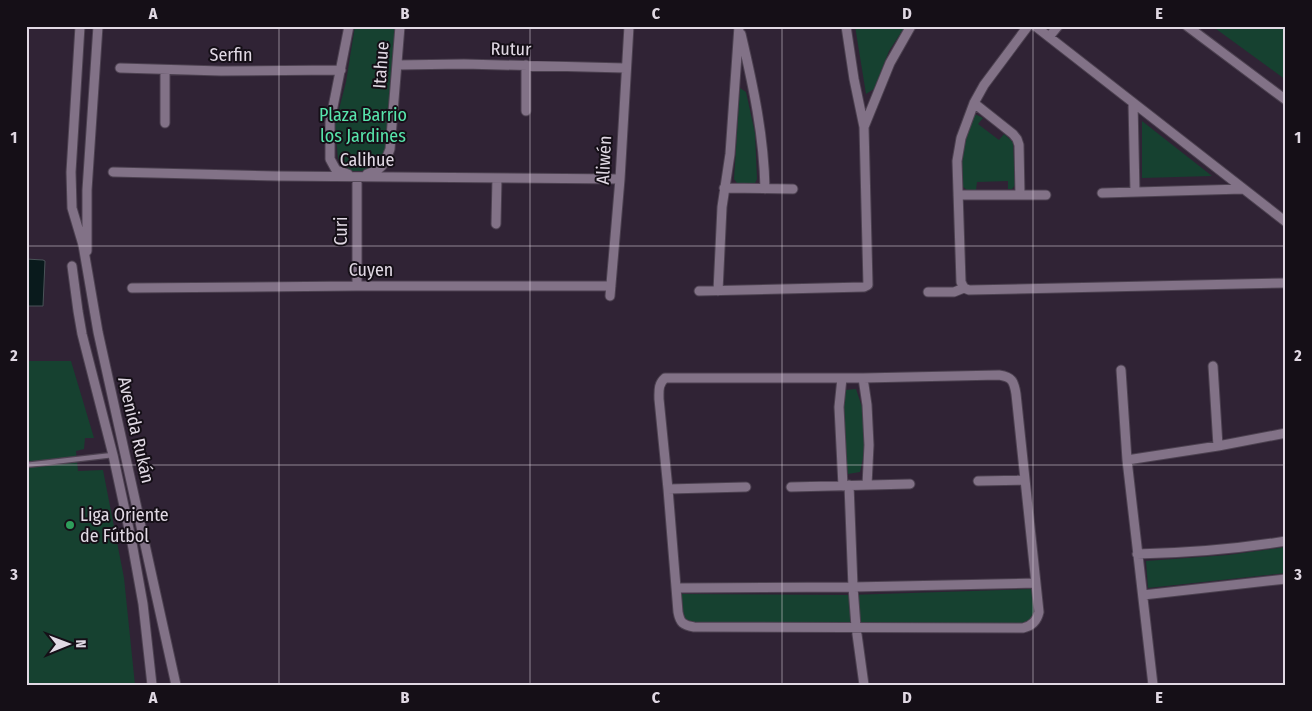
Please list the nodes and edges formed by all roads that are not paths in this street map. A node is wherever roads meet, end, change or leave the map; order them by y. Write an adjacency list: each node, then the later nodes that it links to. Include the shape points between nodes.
1 (80, 26): 42 (street, Avenida Rukán, via 71,172 72,208)
2 (98, 26): 42 (street, Avenida Rukán, via 87,190)
3 (349, 26): 19 (street)
4 (400, 26): 14 (street, Itahue)
5 (629, 26): 17 (street, Aliwén)
6 (739, 26): 30 (street, via 730,154); 31 (street, via 760,124)
7 (846, 26): 25 (street)
8 (911, 26): 25 (street, via 890,63)
9 (1028, 26): 21 (street)
10 (1035, 26): 13 (street)
11 (1058, 26): 13 (street)
12 (1187, 26): 20 (street)
13 (1049, 37): 22 (street)
14 (397, 65): 15 (street, Rutur); 27 (street, Itahue, via 390,149 379,170)
15 (526, 65): 17 (street, Rutur); 23 (street)
16 (120, 68): 18 (street, Serfin)
17 (626, 68): 29 (street, Aliwén)
18 (165, 70): 19 (street, Serfin); 24 (street)
19 (341, 70): 27 (street, via 330,122 330,159 336,170)
20 (1286, 100)
21 (974, 103): 37 (street, via 958,151); 38 (street, via 1017,139)
22 (1133, 103): 33 (street); 34 (street)
23 (526, 111)
24 (165, 123)
25 (864, 127): 49 (street, via 867,286)
26 (114, 172): 27 (street, Calihue)
27 (357, 176): 28 (street, Calihue); 44 (street, Curi)
28 (497, 178): 29 (street, Calihue); 40 (street)
29 (620, 179): 47 (street, Aliwén)
30 (724, 188): 31 (street); 49 (street)
31 (764, 189): 32 (street)
32 (794, 189)
33 (1243, 189): 34 (street); 39 (street)
34 (1135, 192): 35 (street)
35 (1102, 193)
36 (1046, 194): 38 (street)
37 (958, 195): 38 (street); 46 (street, via 961,282)
38 (1020, 195)
39 (1286, 222)
40 (496, 224)
41 (72, 266): 57 (street, via 82,334)
42 (87, 269): 78 (street, Avenida Rukán)
43 (1286, 283): 46 (street)
44 (357, 286): 45 (street, Cuyen); 47 (street, Cuyen)
45 (132, 288)
46 (964, 288): 50 (street, via 954,292)
47 (611, 291)
48 (699, 291): 49 (street)
49 (718, 291)
50 (928, 292)
51 (1213, 366): 56 (street)
52 (1121, 370): 58 (street)
53 (842, 378): 54 (street); 64 (street, via 839,407); 67 (street, via 665,378 661,381 659,399)
54 (863, 378): 60 (street, via 998,376 1012,380); 63 (street, via 869,445)
55 (1286, 433): 56 (street)
56 (1218, 446): 58 (street)
57 (113, 455): 59 (lane); 77 (street, via 137,568)
58 (1127, 460): 69 (street)
59 (26, 465)
60 (1025, 480): 61 (street); 71 (street)
61 (978, 481)
62 (910, 484): 63 (street)
63 (867, 485): 64 (street)
64 (846, 486): 66 (street); 72 (street)
65 (746, 487): 67 (street)
66 (791, 487)
67 (668, 489): 73 (street)
68 (1286, 541): 69 (street, via 1228,549)
69 (1137, 554): 74 (street)
70 (1286, 579): 74 (street)
71 (1036, 583): 72 (street); 75 (street, via 1038,616 1027,627)
72 (853, 587): 73 (street); 75 (street)
73 (676, 588): 75 (street, via 680,620 687,626)
74 (1143, 595): 79 (street)
75 (856, 627): 76 (street)
76 (863, 684)
77 (152, 685)
78 (176, 685)
79 (1153, 685)

